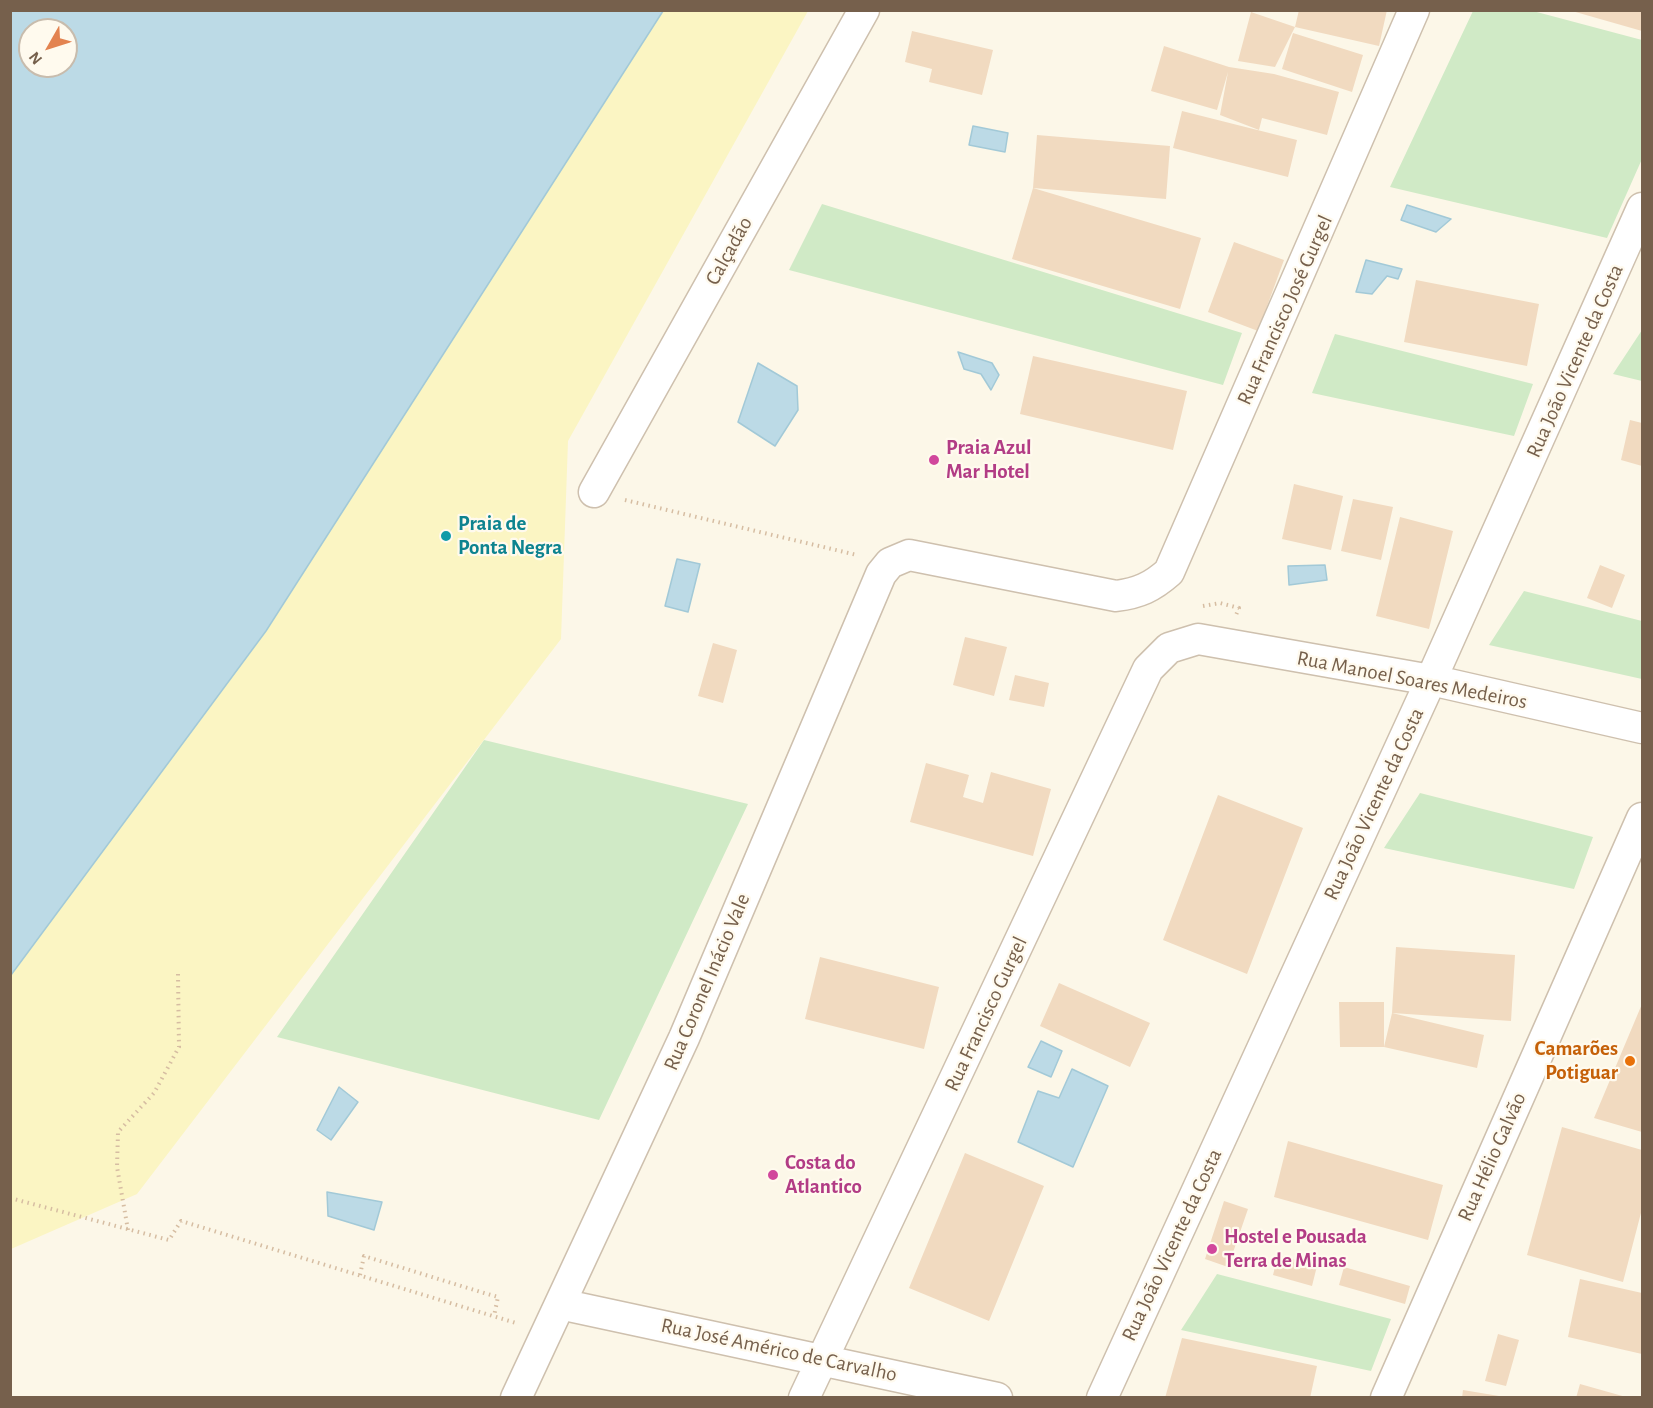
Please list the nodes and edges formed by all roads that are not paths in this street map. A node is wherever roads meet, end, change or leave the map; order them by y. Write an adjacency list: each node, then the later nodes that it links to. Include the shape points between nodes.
1 (864, 10): 4 (street, Calçadão)
2 (1414, 10): 5 (street, Rua Francisco José Gurgel, via 1169,572 1137,594 1116,596 909,555)
3 (1642, 208): 7 (street, Rua João Vicente da Costa)
4 (594, 492)
5 (890, 563): 10 (street, Rua Coronel Inácio Vale, via 881,574 684,1038)
6 (1181, 642): 7 (street, Rua Manoel Soares Medeiros, via 1198,639); 11 (street, Rua Francisco Gurgel, via 1148,669)
7 (1431, 680): 8 (street, Rua Manoel Soares Medeiros); 15 (street, Rua João Vicente da Costa)
8 (1642, 728)
9 (1642, 818): 16 (street, Rua Hélio Galvão)
10 (560, 1304): 11 (street, Rua José Américo de Carvalho); 12 (street, Rua Coronel Inácio Vale)
11 (824, 1359): 13 (street, Rua Francisco Gurgel); 14 (street, Rua José Américo de Carvalho)
12 (516, 1398)
13 (804, 1398)
14 (997, 1398)
15 (1102, 1398)
16 (1386, 1398)

